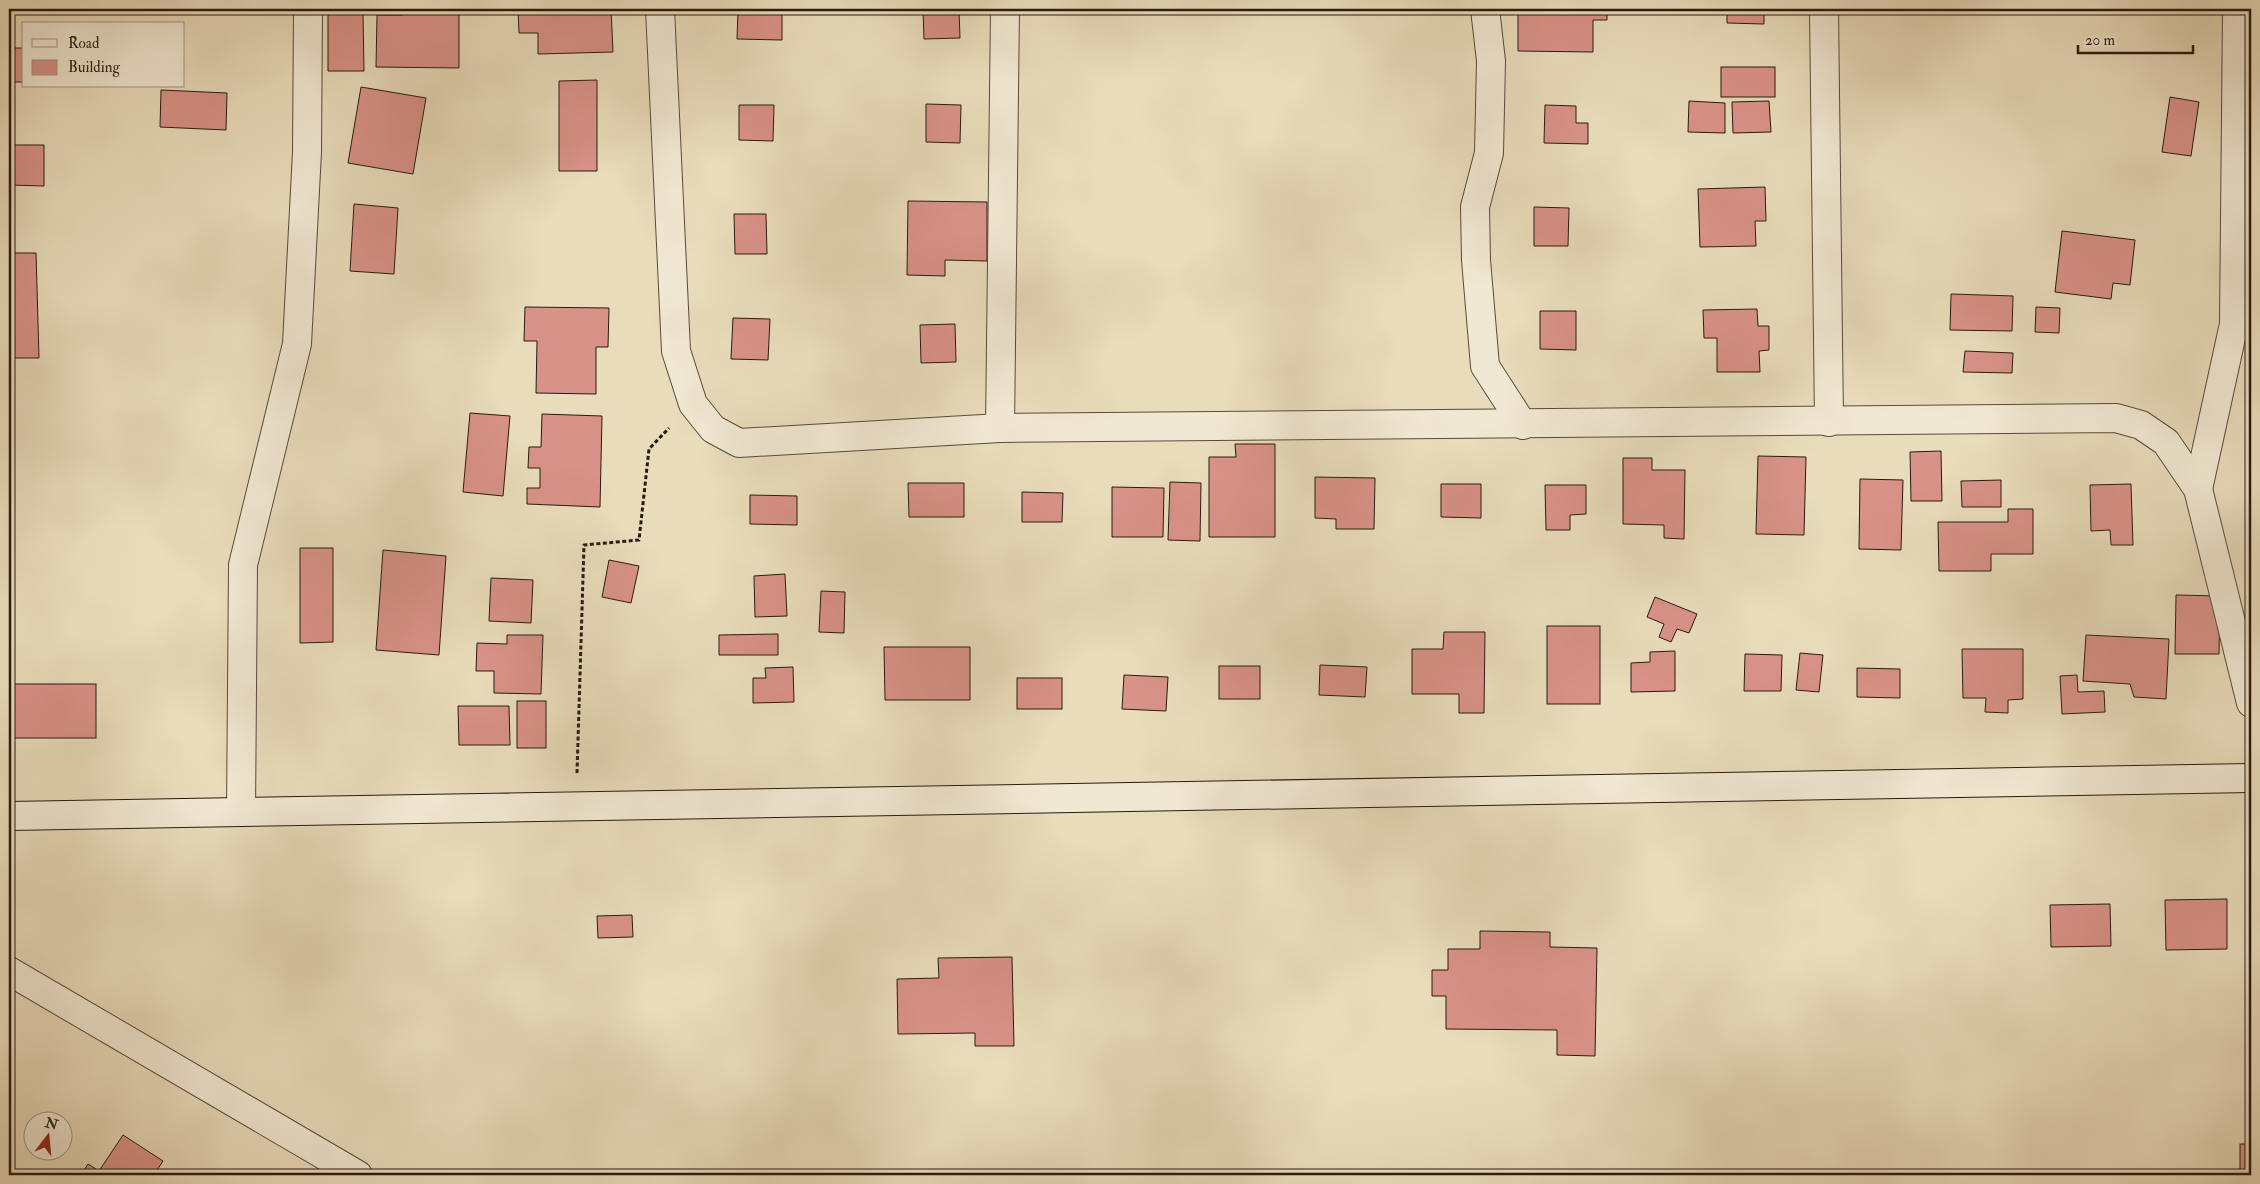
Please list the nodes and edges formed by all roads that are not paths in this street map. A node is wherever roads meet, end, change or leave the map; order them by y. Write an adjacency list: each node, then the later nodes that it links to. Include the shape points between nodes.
1 (308, 9): 13 (street, via 307,152 297,344 243,565)
2 (660, 9): 9 (street, via 676,351 693,404 713,429 740,443)
3 (1005, 9): 9 (street)
4 (1485, 9): 8 (street, via 1491,61 1489,152 1475,207 1485,366)
5 (1824, 9): 7 (street)
6 (2237, 9): 10 (street, via 2234,324)
7 (1829, 422): 8 (street); 10 (street, via 2116,418 2141,425 2166,442)
8 (1523, 425): 9 (street)
9 (1000, 428)
10 (2198, 489): 11 (street)
11 (2251, 703)
12 (2251, 778): 13 (street)
13 (242, 812): 14 (street)
14 (9, 816)
15 (9, 971): 16 (street)
16 (358, 1175)

